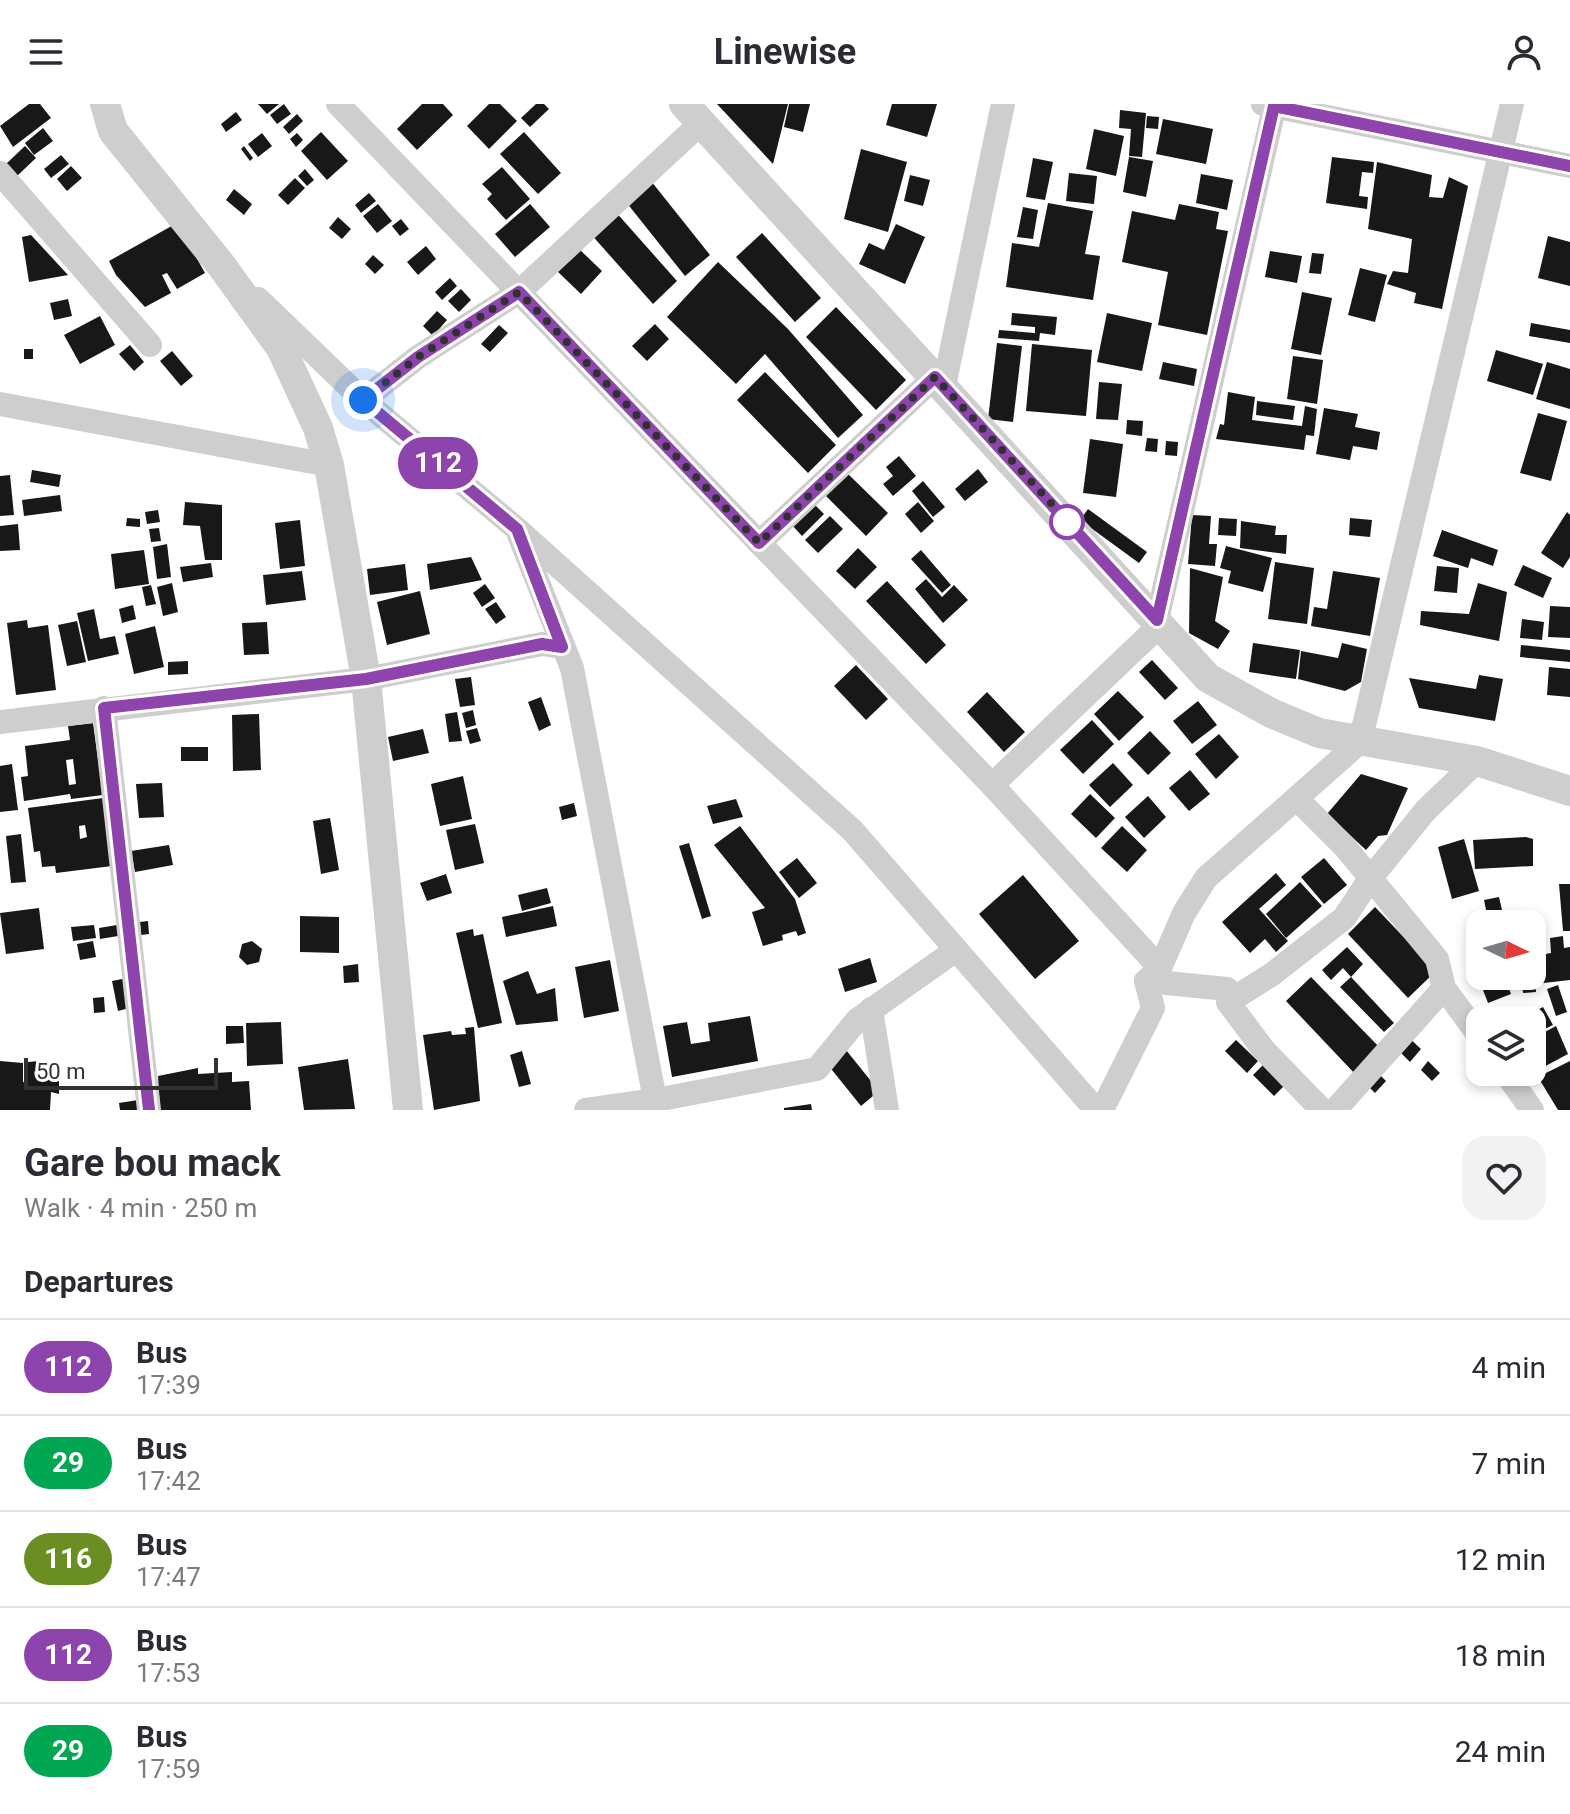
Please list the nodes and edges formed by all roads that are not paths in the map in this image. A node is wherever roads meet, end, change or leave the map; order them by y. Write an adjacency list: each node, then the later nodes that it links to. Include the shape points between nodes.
1 (105, 104): 10 (street, via 113,131)
2 (338, 104): 11 (street)
3 (1003, 104): 13 (street)
4 (1512, 104): 7 (street)
5 (1271, 105): 7 (street); 19 (street)
6 (692, 113): 11 (street); 13 (street)
7 (1500, 155): 8 (street); 24 (street)
8 (1570, 166)
9 (0, 173): 12 (street)
10 (221, 265): 14 (street); 16 (street, via 281,348)
11 (519, 292): 14 (street, via 418,357); 18 (street)
12 (150, 345)
13 (939, 382): 18 (street); 19 (street)
14 (363, 400): 17 (street)
15 (0, 404): 16 (street)
16 (329, 465): 21 (street)
17 (517, 529): 20 (street); 30 (street, via 852,830)
18 (759, 543): 26 (street)
19 (1158, 622): 24 (street, via 1208,678 1271,713 1319,733); 26 (street)
20 (562, 647): 21 (street, via 542,644); 37 (street, via 572,668)
21 (366, 679): 22 (street); 39 (street)
22 (104, 708): 23 (street); 38 (street)
23 (0, 722)
24 (1360, 742): 25 (street); 28 (street)
25 (1477, 761): 27 (street); 29 (street, via 1426,810)
26 (992, 785): 31 (street)
27 (1570, 791)
28 (1297, 799): 29 (street); 31 (street, via 1206,878)
29 (1370, 879): 32 (street, via 1437,959); 33 (street, via 1344,918)
30 (956, 950): 34 (street); 42 (street)
31 (1153, 974): 33 (street, via 1227,989); 43 (street, via 1153,1008)
32 (1444, 988): 35 (street); 45 (street)
33 (1228, 1002): 44 (street, via 1263,1049)
34 (871, 1009): 37 (street, via 817,1069); 41 (street)
35 (1466, 1018)
36 (1515, 1086): 46 (street)
37 (656, 1105): 40 (street)
38 (149, 1110)
39 (408, 1110)
40 (586, 1110)
41 (887, 1110)
42 (1096, 1110)
43 (1102, 1110)
44 (1322, 1110)
45 (1335, 1110)
46 (1532, 1110)

